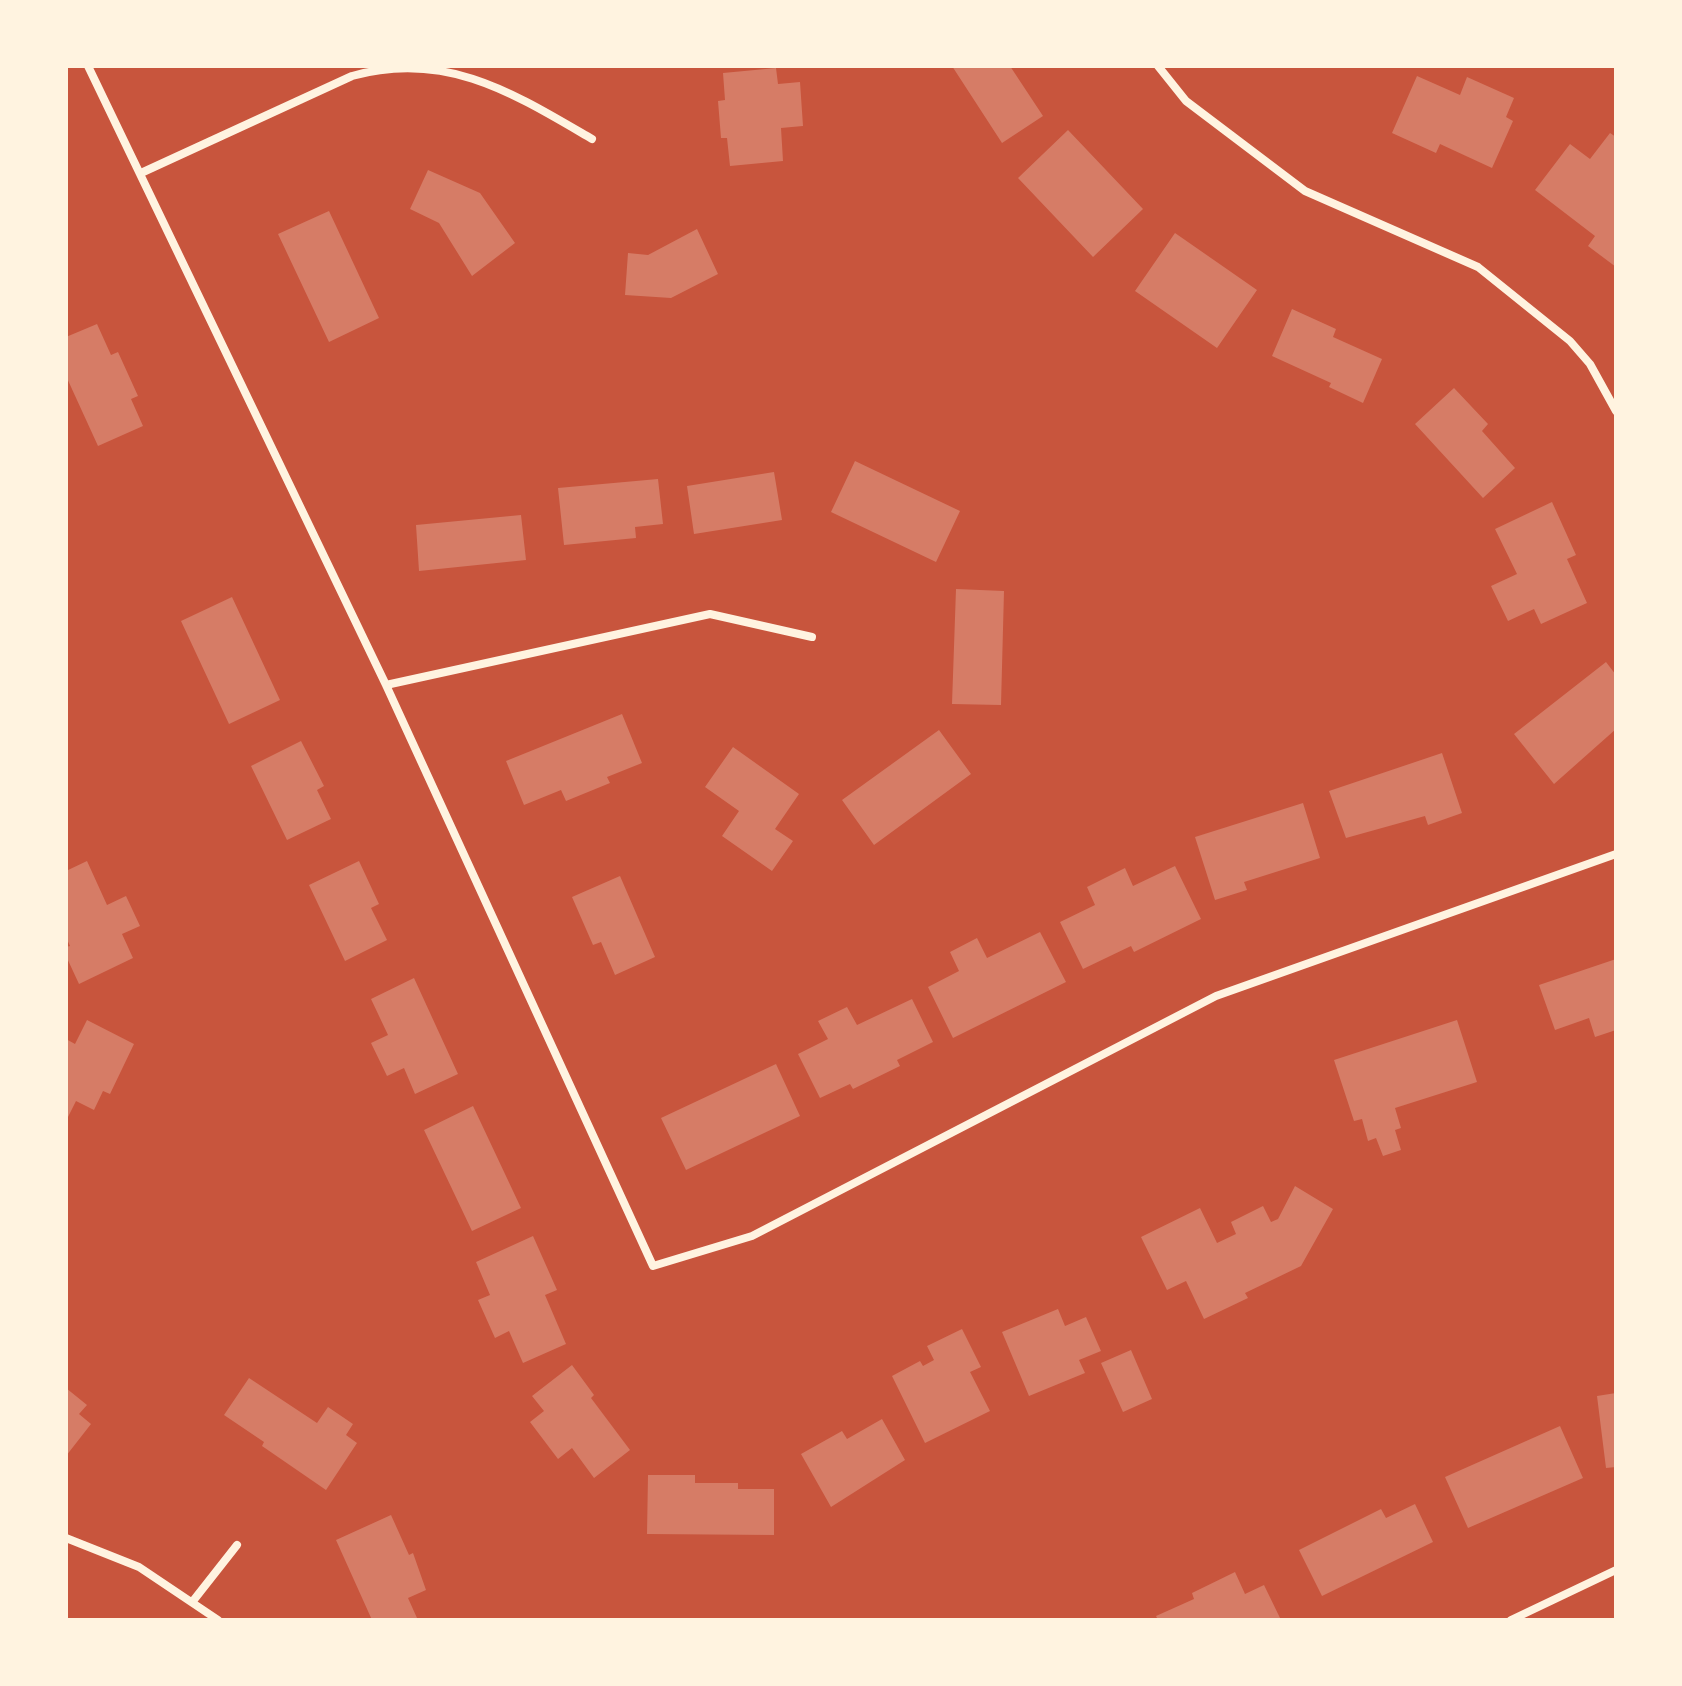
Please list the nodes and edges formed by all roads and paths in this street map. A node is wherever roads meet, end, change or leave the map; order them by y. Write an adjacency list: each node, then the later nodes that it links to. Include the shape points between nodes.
1 (88, 66): 4 (street)
2 (1158, 66): 5 (street, via 1186,101 1305,191 1478,267 1570,341 1590,364)
3 (592, 139): 4 (street, via 512,93 448,70 376,69)
4 (141, 173): 7 (street)
5 (1616, 411)
6 (812, 637): 7 (street, via 710,614)
7 (386, 685): 8 (street, via 653,1266 752,1236 1216,996)
8 (1616, 854)
9 (66, 1538): 12 (street, via 139,1567)
10 (237, 1545): 12 (street)
11 (1616, 1570): 14 (street)
12 (193, 1601): 13 (street)
13 (218, 1620)
14 (1511, 1620)

